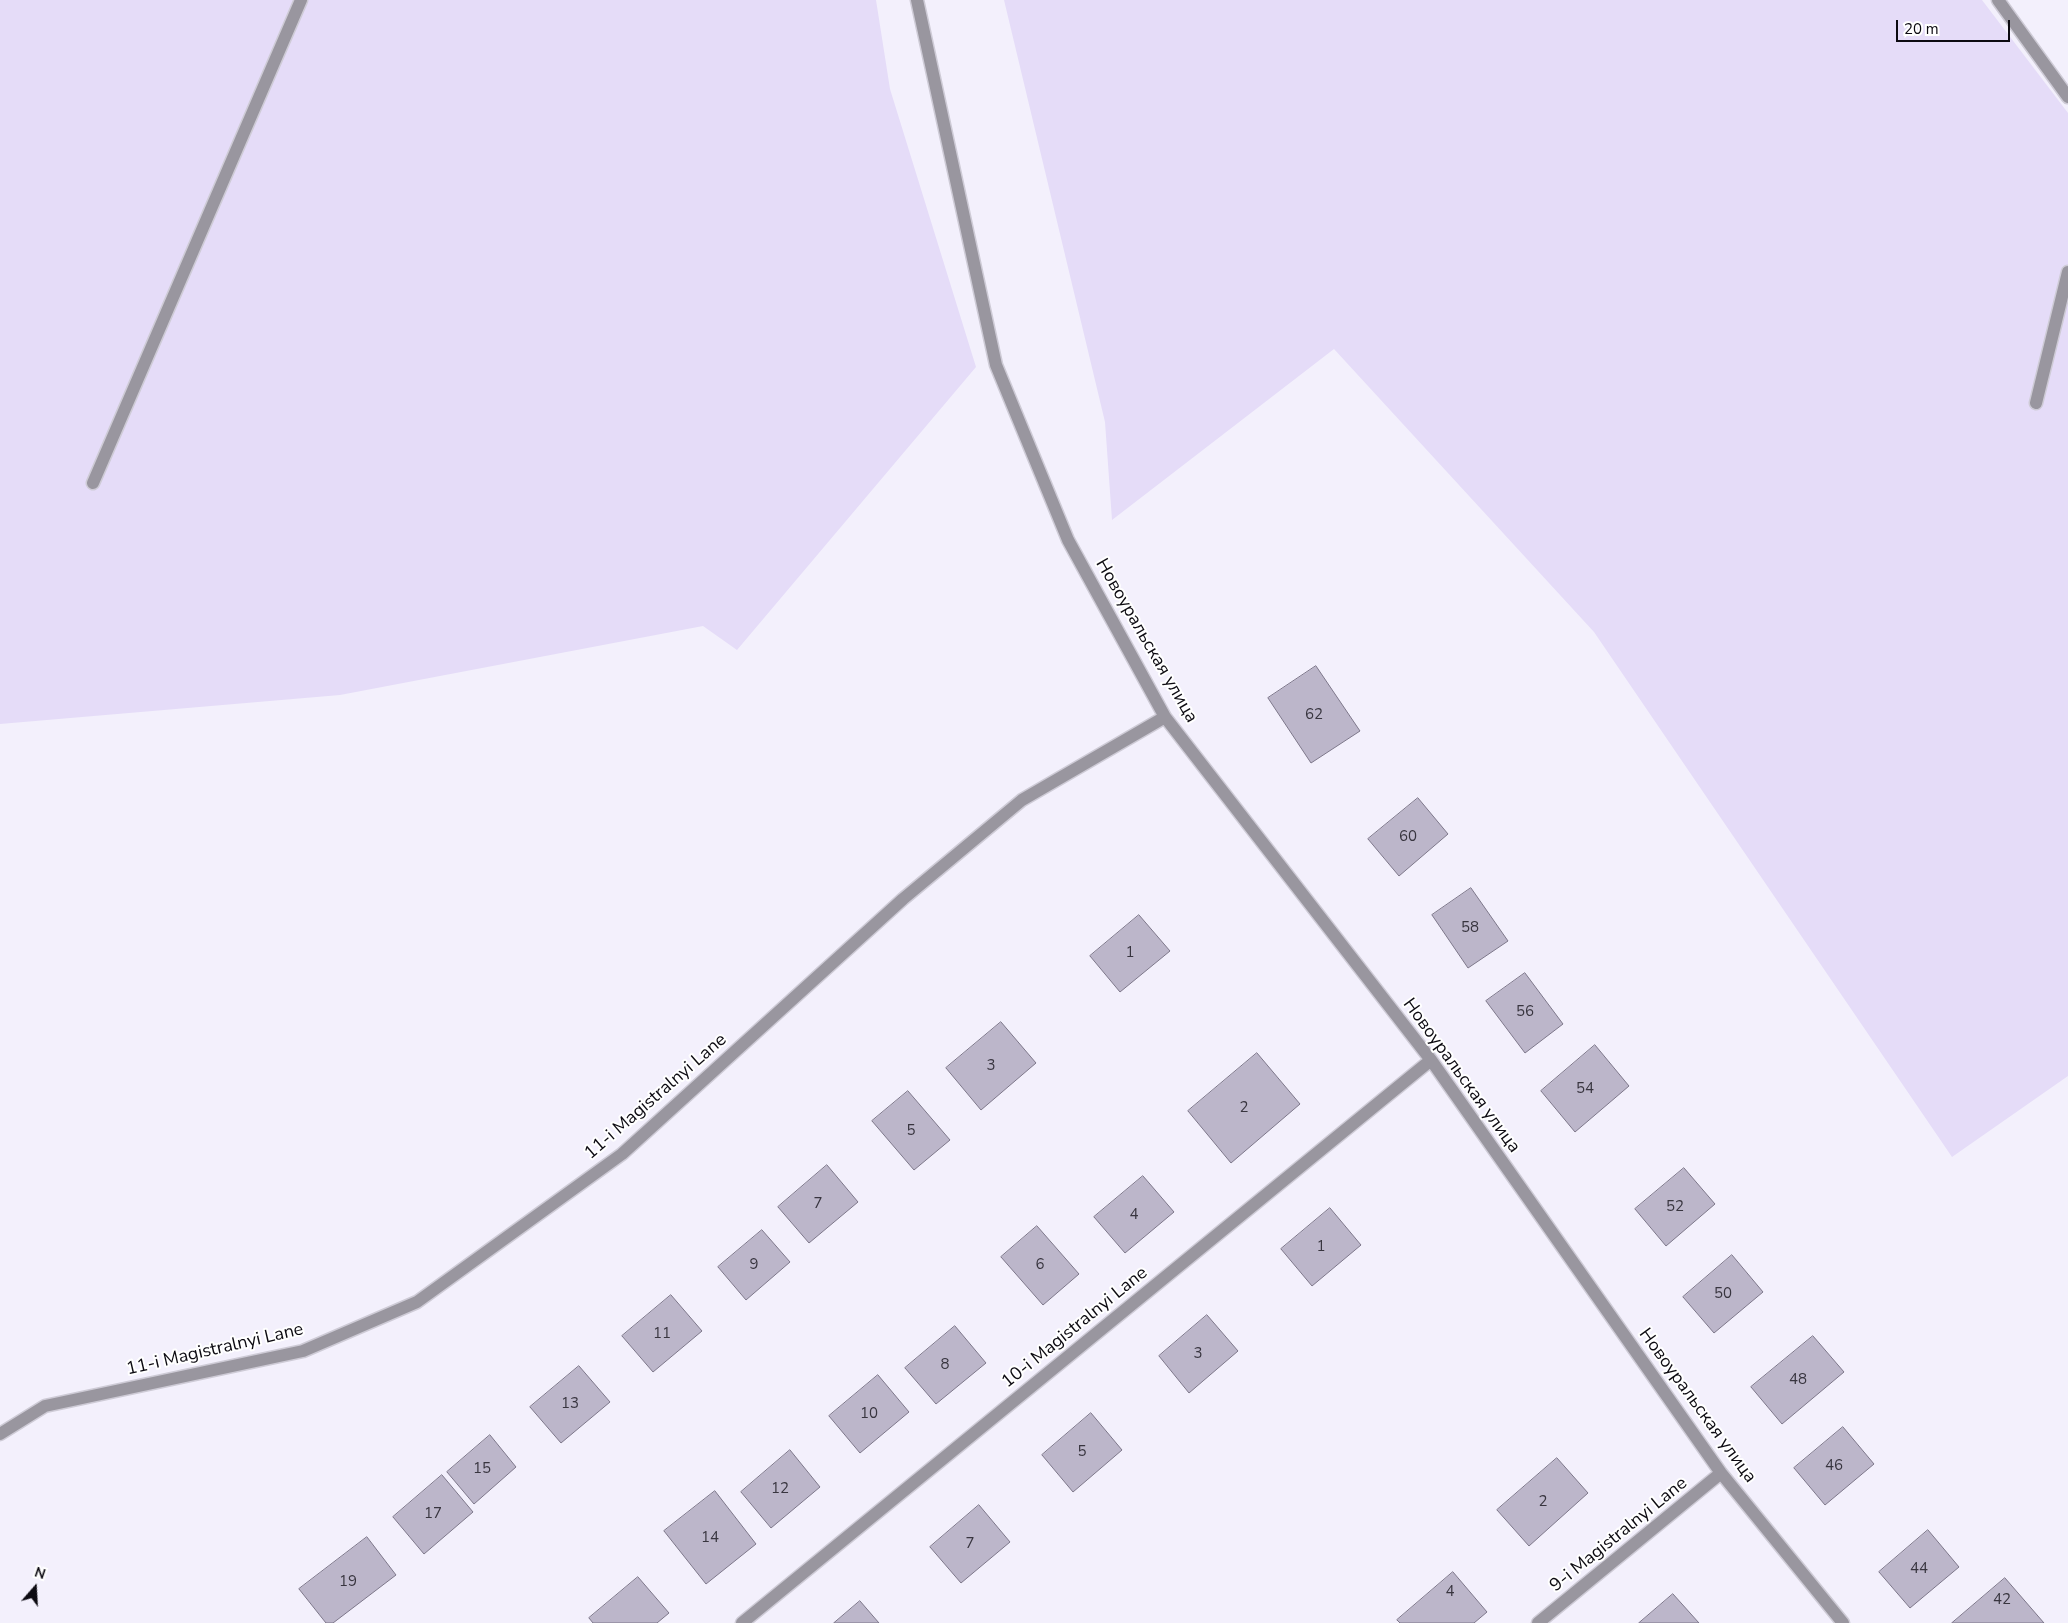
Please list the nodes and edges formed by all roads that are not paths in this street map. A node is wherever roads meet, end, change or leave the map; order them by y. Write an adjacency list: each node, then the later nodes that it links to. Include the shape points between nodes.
1 (301, 0): 7 (street)
2 (917, 0): 8 (street, Новоуральская улица, via 996,365 1068,540)
3 (1998, 0): 4 (street)
4 (2068, 97)
5 (2068, 272): 6 (street)
6 (2036, 403)
7 (93, 483)
8 (1165, 718): 9 (street, Новоуральская улица); 10 (street, 11-i Magistralnyi Lane, via 1022,800 903,899 622,1154 417,1302 303,1351 45,1406)
9 (1431, 1060): 11 (street, Новоуральская улица); 12 (street, 10-i Magistralnyi Lane)
10 (0, 1434)
11 (1722, 1474): 13 (street, 9-i Magistralnyi Lane); 14 (street, Новоуральская улица)
12 (742, 1623)
13 (1538, 1623)
14 (1843, 1623)

